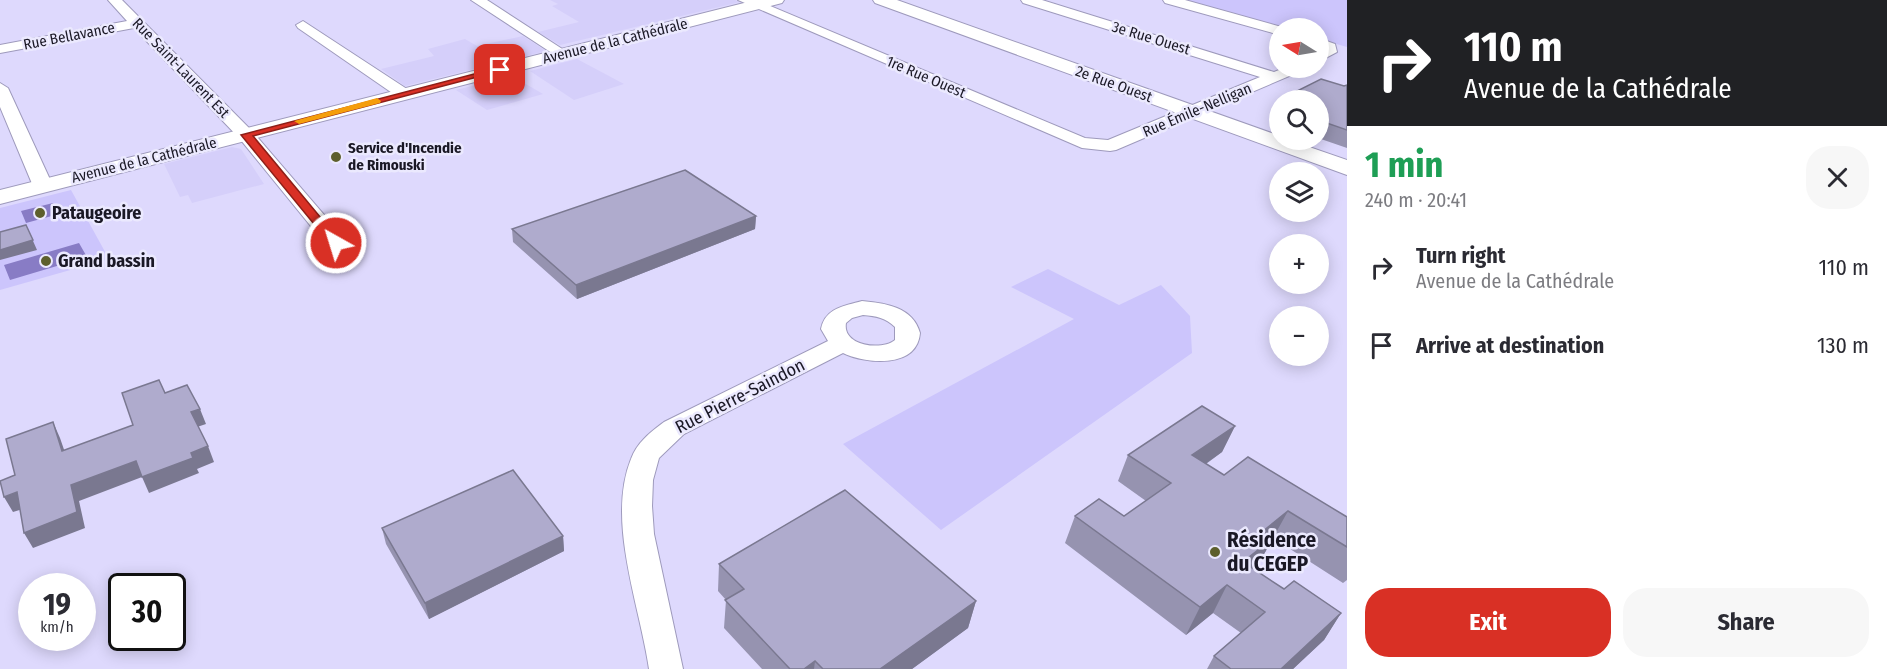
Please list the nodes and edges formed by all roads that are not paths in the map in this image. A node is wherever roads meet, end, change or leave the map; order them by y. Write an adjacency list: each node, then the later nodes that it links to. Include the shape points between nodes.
1 (115, 0): 7 (street, Rue Saint-Laurent Est)
2 (478, 0): 11 (street)
3 (881, 0): 16 (street, 2e Rue Ouest)
4 (1028, 0): 12 (street, 3e Rue Ouest)
5 (1170, 0): 9 (street)
6 (760, 2): 11 (street, Avenue de la Cathédrale); 18 (street, 1re Rue Ouest, via 1072,139)
7 (138, 23): 10 (street, Rue Bellavance); 17 (street, Rue Saint-Laurent Est)
8 (303, 25): 15 (street)
9 (1269, 28)
10 (0, 49)
11 (563, 54): 15 (street, Avenue de la Cathédrale)
12 (1269, 75)
13 (1273, 78): 16 (street, Rue Émile-Nelligan)
14 (0, 88): 20 (street)
15 (404, 94): 17 (street, Avenue de la Cathédrale)
16 (1192, 112): 18 (street, Rue Émile-Nelligan, via 1110,146); 19 (street, 2e Rue Ouest)
17 (246, 135): 20 (street, Avenue de la Cathédrale); 22 (street, Rue Saint-Laurent Est)
18 (1096, 146)
19 (1347, 168)
20 (43, 186): 21 (street, Avenue de la Cathédrale)
21 (0, 197)
22 (348, 257)
23 (842, 344): 24 (street, Rue Pierre-Saindon, via 674,428 645,459 638,492 642,551)
24 (666, 669)

